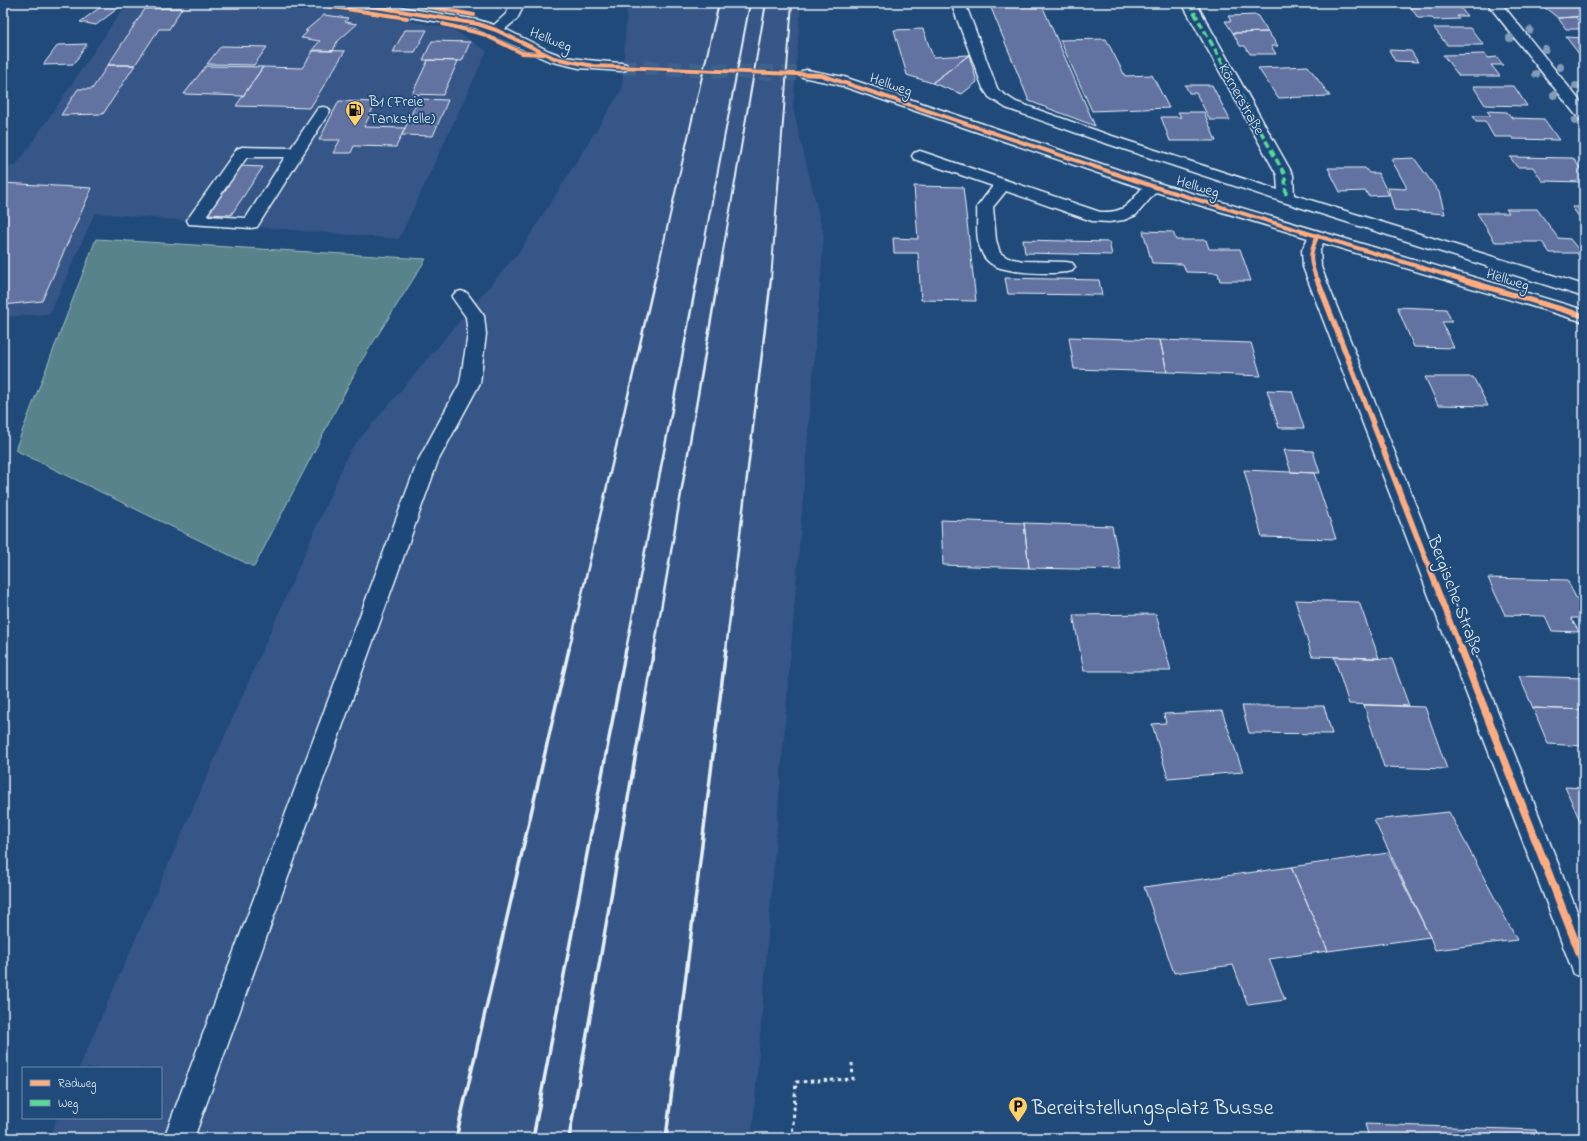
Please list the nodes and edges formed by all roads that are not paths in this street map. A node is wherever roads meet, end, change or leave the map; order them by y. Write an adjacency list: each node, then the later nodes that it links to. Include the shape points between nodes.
1 (352, 3): 6 (street, Hellweg, via 450,19)
2 (518, 3): 6 (street, via 512,16)
3 (958, 3): 15 (street, Hellweg, via 990,88 994,94 1011,105)
4 (1189, 3): 15 (street, Körnerstraße, via 1285,176)
5 (1494, 3): 10 (street)
6 (496, 30): 7 (street, Hellweg, via 554,58 593,66)
7 (621, 67)
8 (807, 74): 14 (street, Hellweg, via 840,80)
9 (322, 111): 11 (street)
10 (1584, 116)
11 (296, 153): 11 (street, via 251,223 195,220 242,152)
12 (920, 156): 13 (street)
13 (1003, 184): 14 (street, via 1098,216 1112,218 1132,212); 17 (street, via 985,207 990,250 994,257 1013,266)
14 (1152, 186): 16 (street, Hellweg)
15 (1286, 198): 18 (street, Hellweg)
16 (1318, 236): 20 (street, Hellweg); 21 (street, Bergische Straße, via 1311,250 1312,267)
17 (1066, 267)
18 (1584, 291)
19 (461, 297): 22 (street, via 475,316 476,334 470,383 428,461)
20 (1584, 316)
21 (1584, 964)
22 (178, 1138)

